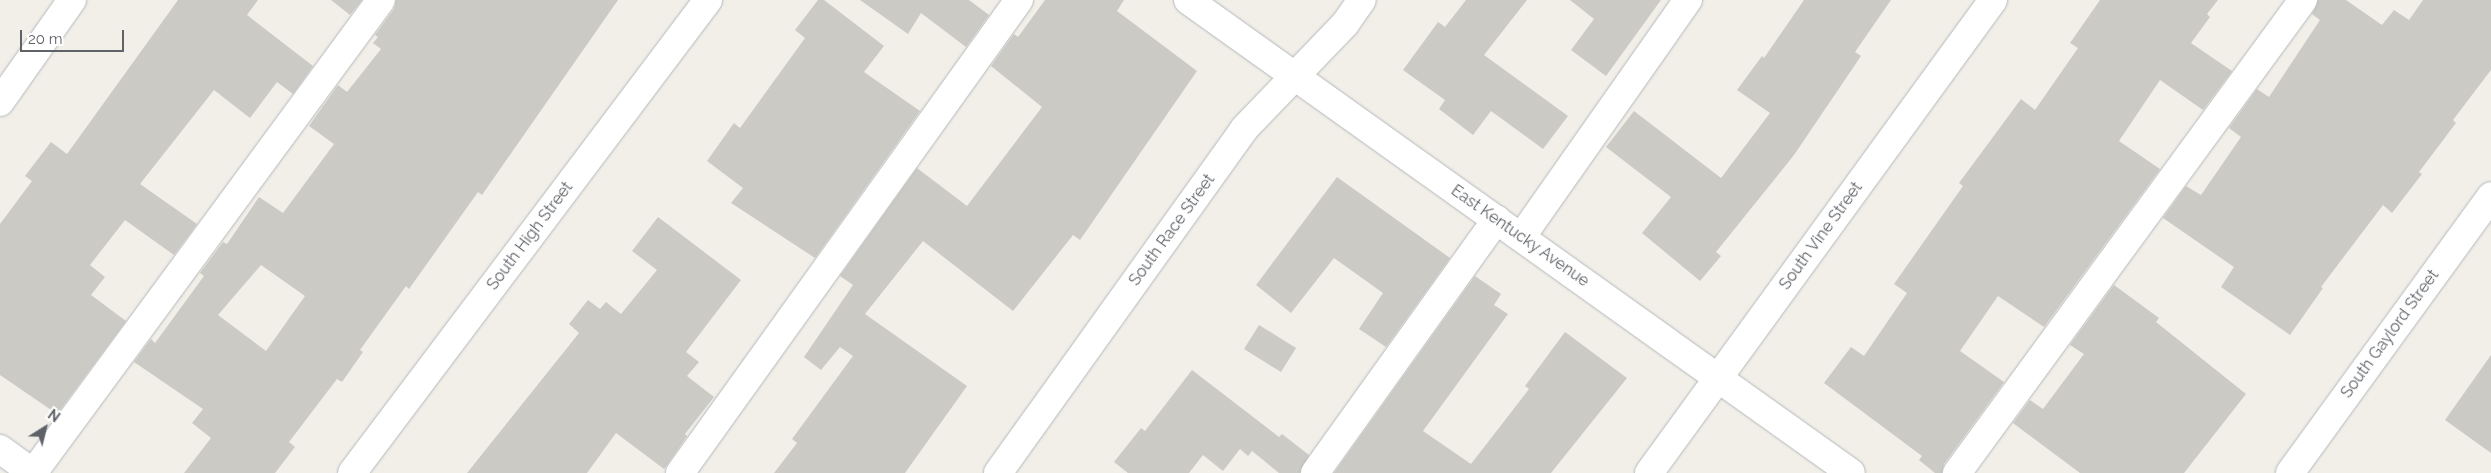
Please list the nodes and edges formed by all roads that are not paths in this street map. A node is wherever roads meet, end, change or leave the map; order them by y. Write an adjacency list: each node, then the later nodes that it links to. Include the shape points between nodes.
1 (72, 0): 11 (street)
2 (381, 0): 17 (street)
3 (708, 0): 18 (street, South High Street)
4 (1019, 0): 19 (street)
5 (1188, 0): 10 (street, East Kentucky Avenue)
6 (1362, 0): 10 (street, South Race Street, via 1345,24)
7 (1688, 0): 14 (street)
8 (1993, 0): 15 (street, South Vine Street)
9 (2303, 0): 24 (street)
10 (1294, 77): 13 (street, East Kentucky Avenue); 20 (street, South Race Street, via 1244,130)
11 (0, 102)
12 (2491, 196): 25 (street, South Gaylord Street)
13 (1497, 219): 14 (street, East Kentucky Avenue); 21 (street)
14 (1522, 236): 15 (street, East Kentucky Avenue)
15 (1718, 378): 22 (street, South Vine Street); 23 (street, East Kentucky Avenue)
16 (0, 449): 17 (street)
17 (33, 473)
18 (352, 473)
19 (680, 473)
20 (998, 473)
21 (1315, 473)
22 (1649, 473)
23 (1851, 473)
24 (1957, 473)
25 (2290, 473)

